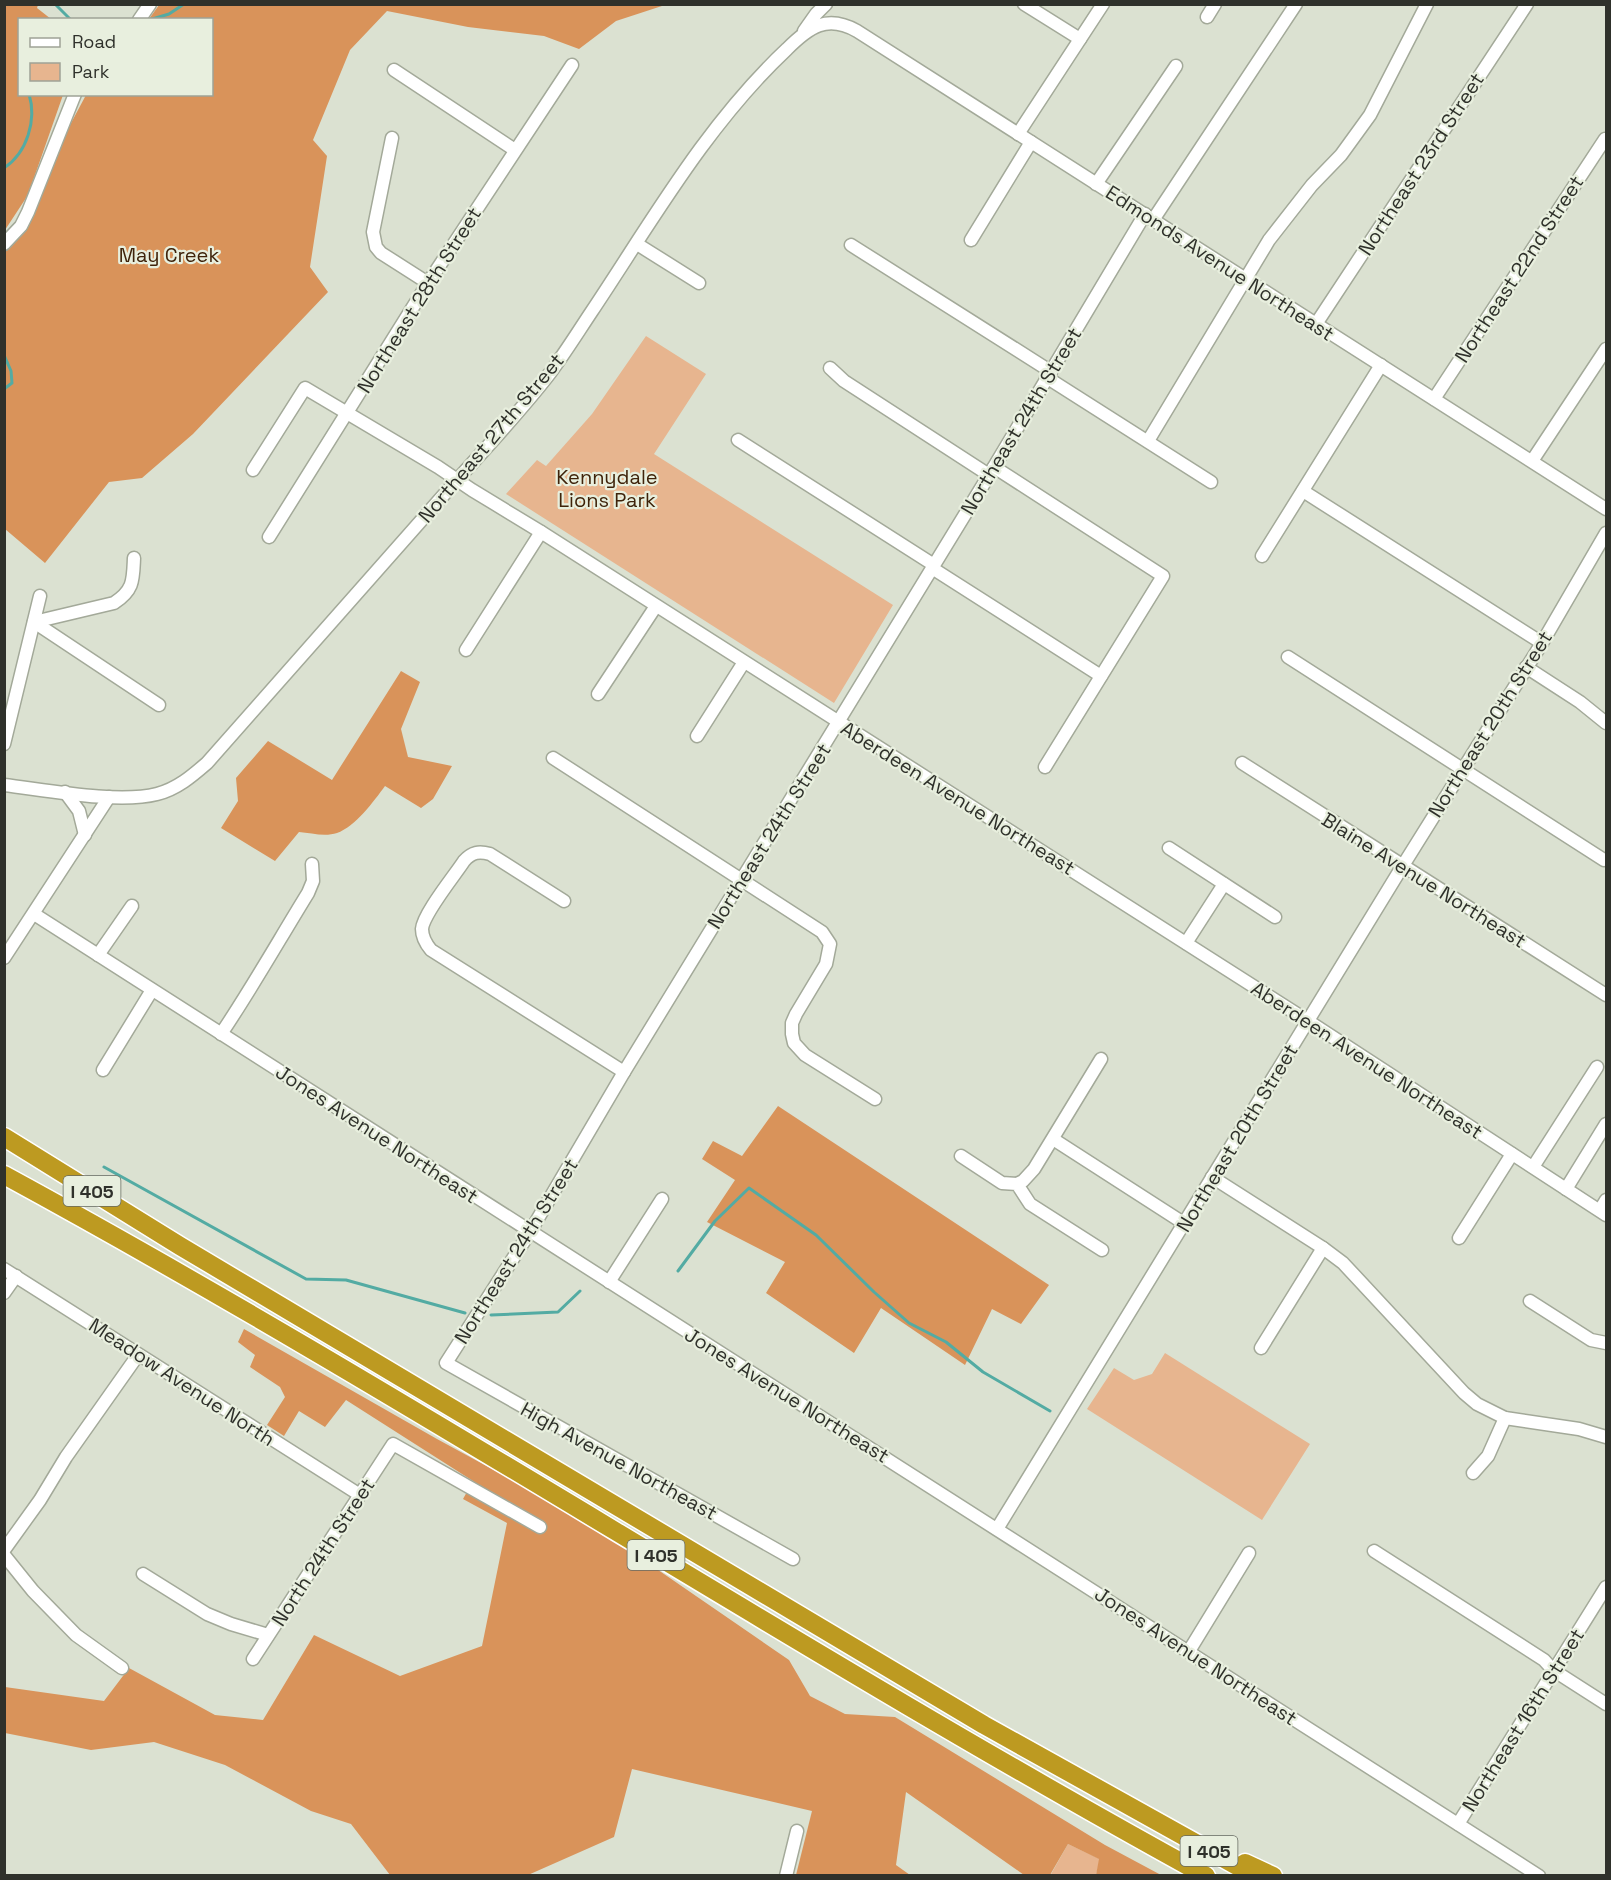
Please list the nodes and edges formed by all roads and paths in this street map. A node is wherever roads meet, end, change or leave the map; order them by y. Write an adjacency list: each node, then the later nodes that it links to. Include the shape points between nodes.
1 (150, 4): 11 (street)
2 (826, 4): 13 (street, Northeast 27th Street)
3 (832, 4): 12 (street)
4 (1024, 4): 14 (street)
5 (1103, 4): 14 (street)
6 (1215, 4): 10 (street)
7 (1296, 4): 25 (street, Northeast 24th Street)
8 (1427, 4): 30 (street, via 1370,115 1341,155 1291,210)
9 (1527, 4): 33 (street, Northeast 23rd Street)
10 (1207, 17)
11 (141, 18)
12 (831, 23): 13 (street, Northeast 27th Street, via 815,26); 19 (street, Edmonds Avenue Northeast, via 857,31)
13 (800, 38): 28 (street, Northeast 27th Street, via 727,113)
14 (1080, 39): 19 (street)
15 (572, 65): 23 (street, Northeast 28th Street)
16 (1176, 66): 24 (street)
17 (394, 70): 23 (street)
18 (74, 96): 27 (street, via 28,212)
19 (1018, 134): 22 (street, Edmonds Avenue Northeast)
20 (392, 138): 31 (street, via 374,241 381,253)
21 (1605, 139): 38 (street, Northeast 22nd Street)
22 (1031, 142): 24 (street, Edmonds Avenue Northeast); 26 (street)
23 (515, 150): 31 (street, Northeast 28th Street)
24 (1096, 184): 25 (street, Edmonds Avenue Northeast)
25 (1149, 217): 30 (street, Edmonds Avenue Northeast); 37 (street, Northeast 24th Street)
26 (971, 240)
27 (7, 242)
28 (637, 244): 32 (street); 45 (street, Northeast 27th Street, via 550,374)
29 (851, 245): 37 (street)
30 (1245, 279): 33 (street, Edmonds Avenue Northeast); 41 (street)
31 (428, 283): 39 (street, Northeast 28th Street)
32 (699, 283)
33 (1316, 324): 35 (street, Edmonds Avenue Northeast)
34 (1606, 352): 42 (street)
35 (1381, 365): 38 (street, Edmonds Avenue Northeast); 47 (street)
36 (831, 368): 44 (street, via 844,381)
37 (1048, 374): 41 (street); 44 (street, Northeast 24th Street)
38 (1434, 399): 42 (street, Edmonds Avenue Northeast)
39 (347, 413): 43 (street, Aberdeen Avenue Northeast, via 305,388); 45 (street, Aberdeen Avenue Northeast); 51 (street, Northeast 28th Street)
40 (738, 440): 54 (street)
41 (1148, 441): 46 (street)
42 (1532, 461): 48 (street, Edmonds Avenue Northeast)
43 (253, 470)
44 (992, 471): 54 (street, Northeast 24th Street); 63 (street, via 1163,576)
45 (457, 479): 49 (street, Aberdeen Avenue Northeast); 76 (street, Northeast 27th Street, via 207,763 175,788 147,796)
46 (1211, 482)
47 (1303, 491): 52 (street); 58 (street)
48 (1606, 509)
49 (541, 532): 56 (street, Aberdeen Avenue Northeast); 59 (street)
50 (1606, 533): 58 (street, Northeast 20th Street)
51 (269, 537)
52 (1262, 556)
53 (134, 558): 57 (street, via 133,583 126,596 114,603)
54 (933, 567): 63 (street); 66 (street, Northeast 24th Street)
55 (40, 596): 57 (street)
56 (656, 606): 61 (street, Aberdeen Avenue Northeast); 64 (street)
57 (34, 622): 65 (street); 69 (street)
58 (1542, 642): 62 (street, Northeast 20th Street)
59 (466, 650)
60 (1288, 657): 73 (street)
61 (744, 662): 66 (street, Aberdeen Avenue Northeast); 68 (street)
62 (1526, 667): 67 (street); 73 (street, Northeast 20th Street)
63 (1101, 676): 72 (street)
64 (598, 694)
65 (159, 705)
66 (839, 722): 82 (street, Northeast 24th Street); 88 (street, Aberdeen Avenue Northeast)
67 (1606, 723)
68 (697, 736)
69 (4, 744)
70 (553, 758): 82 (street)
71 (1242, 763): 81 (street, Blaine Avenue Northeast)
72 (1045, 767)
73 (1462, 769): 79 (street); 81 (street, Northeast 20th Street)
74 (4, 785): 75 (street)
75 (65, 792): 76 (street); 77 (street, via 79,811)
76 (109, 797): 77 (street)
77 (85, 835): 86 (street)
78 (1169, 848): 83 (street)
79 (1604, 860)
80 (312, 864): 94 (street, via 313,881 308,892)
81 (1402, 867): 92 (street, Blaine Avenue Northeast); 93 (street, Northeast 20th Street)
82 (741, 879): 98 (street, Northeast 24th Street); 99 (street, via 815,927 830,944 826,964 792,1023 794,1043 805,1055)
83 (1224, 884): 87 (street); 88 (street)
84 (564, 901): 98 (street, via 490,854 476,852 464,861 426,917 423,938 431,950)
85 (132, 906): 89 (street)
86 (34, 914): 89 (street, Jones Avenue Northeast); 90 (street)
87 (1275, 917)
88 (1186, 943): 93 (street, Aberdeen Avenue Northeast)
89 (98, 956): 91 (street, Jones Avenue Northeast)
90 (4, 958)
91 (152, 990): 94 (street, Jones Avenue Northeast); 97 (street)
92 (1606, 995)
93 (1308, 1021): 104 (street, Aberdeen Avenue Northeast); 109 (street, Northeast 20th Street)
94 (221, 1034): 116 (street, Jones Avenue Northeast)
95 (1101, 1059): 103 (street)
96 (1597, 1067): 106 (street)
97 (103, 1070)
98 (624, 1072): 116 (street, Northeast 24th Street)
99 (875, 1099)
100 (1606, 1125): 111 (street)
101 (4, 1128): 118 (highway)
102 (4, 1137): 118 (highway, I 405)
103 (1053, 1139): 110 (street, via 1029,1176); 114 (street)
104 (1512, 1155): 106 (street, Aberdeen Avenue Northeast); 117 (street)
105 (961, 1156): 110 (street, via 1002,1183)
106 (1533, 1167): 111 (street, Aberdeen Avenue Northeast)
107 (4, 1168): 115 (highway, I 405)
108 (4, 1175): 115 (highway)
109 (1212, 1178): 114 (street, Northeast 20th Street); 119 (street)
110 (1017, 1184): 120 (street, via 1030,1204)
111 (1566, 1189): 113 (street, Aberdeen Avenue Northeast)
112 (662, 1199): 123 (street)
113 (1604, 1208)
114 (1185, 1224): 135 (street, Northeast 20th Street)
115 (108, 1231): 153 (highway, I 405, via 970,1742)
116 (531, 1232): 123 (street, Jones Avenue Northeast); 129 (street, Northeast 24th Street)
117 (1459, 1238)
118 (180, 1246): 150 (highway, I 405, via 984,1725)
119 (1323, 1248): 127 (street); 130 (street, via 1343,1263 1464,1393)
120 (1102, 1250)
121 (4, 1269): 122 (street, Meadow Avenue North)
122 (16, 1276): 124 (street); 128 (street, Meadow Avenue North)
123 (609, 1282): 135 (street, Jones Avenue Northeast)
124 (4, 1293)
125 (1530, 1301): 126 (street, via 1590,1340)
126 (1606, 1343)
127 (1261, 1348)
128 (138, 1354): 133 (street, Meadow Avenue North); 136 (street)
129 (446, 1363): 140 (street, High Avenue Northeast)
130 (1505, 1418): 131 (street); 132 (street, via 1488,1455)
131 (1606, 1437)
132 (1473, 1473)
133 (360, 1495): 134 (street, North 24th Street, via 393,1444); 143 (street, North 24th Street)
134 (540, 1527)
135 (997, 1529): 144 (street, Jones Avenue Northeast)
136 (4, 1550)
137 (1374, 1551): 147 (street, via 1544,1660)
138 (1249, 1553): 144 (street)
139 (4, 1556): 146 (street, via 76,1635)
140 (793, 1559)
141 (143, 1574): 143 (street, via 207,1614)
142 (1606, 1587): 147 (street, Northeast 16th Street)
143 (268, 1635): 145 (street, North 24th Street)
144 (1189, 1651): 149 (street, Jones Avenue Northeast)
145 (253, 1659)
146 (122, 1668)
147 (1553, 1670): 148 (street); 149 (street, Northeast 16th Street)
148 (1606, 1704)
149 (1458, 1824): 156 (street, Jones Avenue Northeast)
150 (1163, 1826): 154 (highway, I 405); 155 (highway)
151 (797, 1831): 152 (street)
152 (786, 1875)
153 (1206, 1875)
154 (1255, 1875)
155 (1273, 1875)
156 (1539, 1875)

